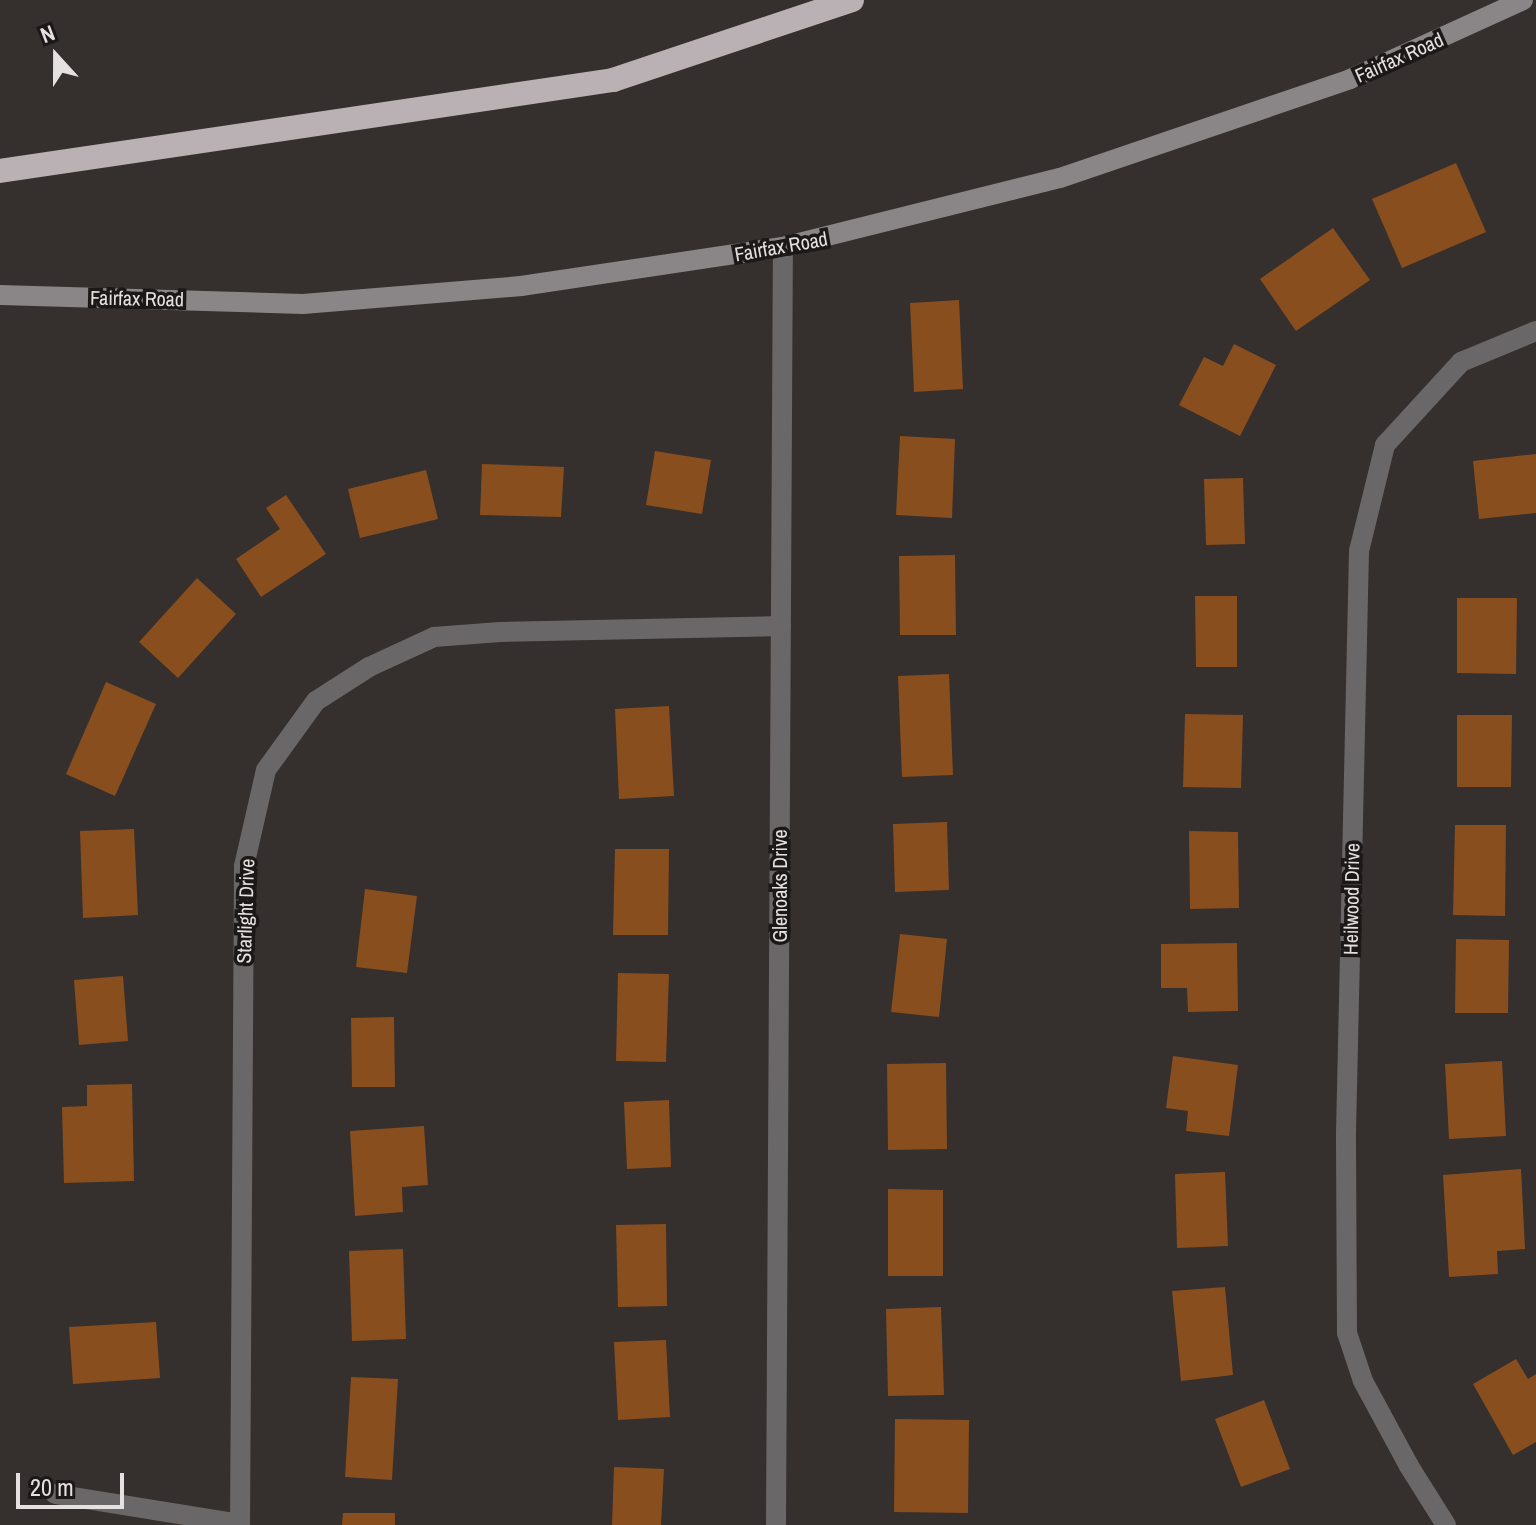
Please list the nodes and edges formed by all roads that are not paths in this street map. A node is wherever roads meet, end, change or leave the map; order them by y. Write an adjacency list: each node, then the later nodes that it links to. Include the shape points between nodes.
1 (852, 0): 3 (highway, via 613,80)
2 (1523, 0): 4 (street, Fairfax Road, via 1350,79 1060,178)
3 (0, 171)
4 (783, 247): 5 (street, Fairfax Road, via 521,286 303,304); 7 (street, Glenoaks Drive)
5 (0, 295)
6 (1536, 331): 11 (street, Heilwood Drive, via 1461,362 1385,445 1359,551 1346,1133 1347,1333 1363,1381)
7 (781, 626): 9 (street, Starlight Drive, via 434,637 369,667 316,701 266,770 244,866); 10 (street, Glenoaks Drive)
8 (55, 1494): 9 (street)
9 (240, 1525)
10 (776, 1525)
11 (1446, 1525)

